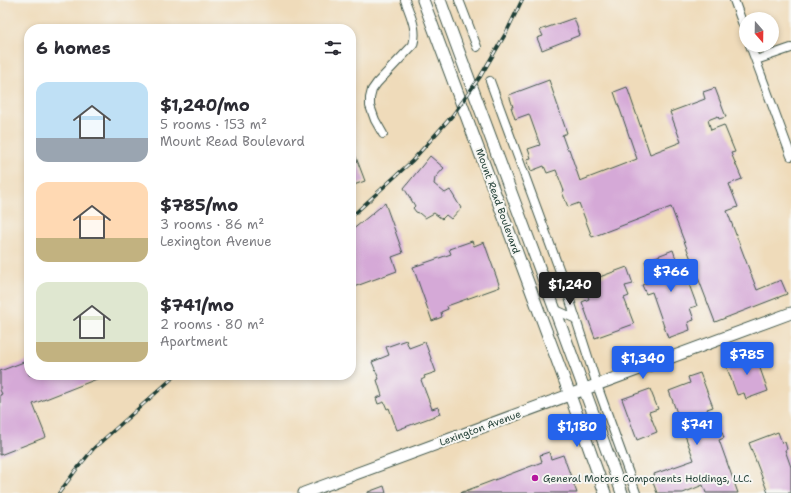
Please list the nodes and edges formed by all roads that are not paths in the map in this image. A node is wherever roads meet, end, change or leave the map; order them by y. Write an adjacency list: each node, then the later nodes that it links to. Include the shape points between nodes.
1 (405, 0): 12 (street, via 415,31 413,45 377,82 370,98 372,113)
2 (423, 0): 19 (main road, Mount Read Boulevard)
3 (440, 0): 14 (main road, Mount Read Boulevard)
4 (459, 0): 7 (street)
5 (734, 0): 6 (street)
6 (739, 14)
7 (477, 46)
8 (791, 48): 10 (street)
9 (753, 52): 10 (street)
10 (756, 60): 13 (street)
11 (490, 81): 16 (street)
12 (383, 134)
13 (791, 156)
14 (556, 310): 16 (street); 18 (main road, Mount Read Boulevard)
15 (791, 313): 17 (main road, Lexington Avenue)
16 (576, 319): 17 (street)
17 (597, 385): 18 (main road, Lexington Avenue); 23 (street)
18 (585, 390): 19 (main road, Lexington Avenue); 22 (main road, Mount Read Boulevard)
19 (570, 395): 20 (main road, Lexington Avenue); 21 (main road, Mount Read Boulevard)
20 (304, 493)
21 (606, 493)
22 (622, 493)
23 (636, 493)

